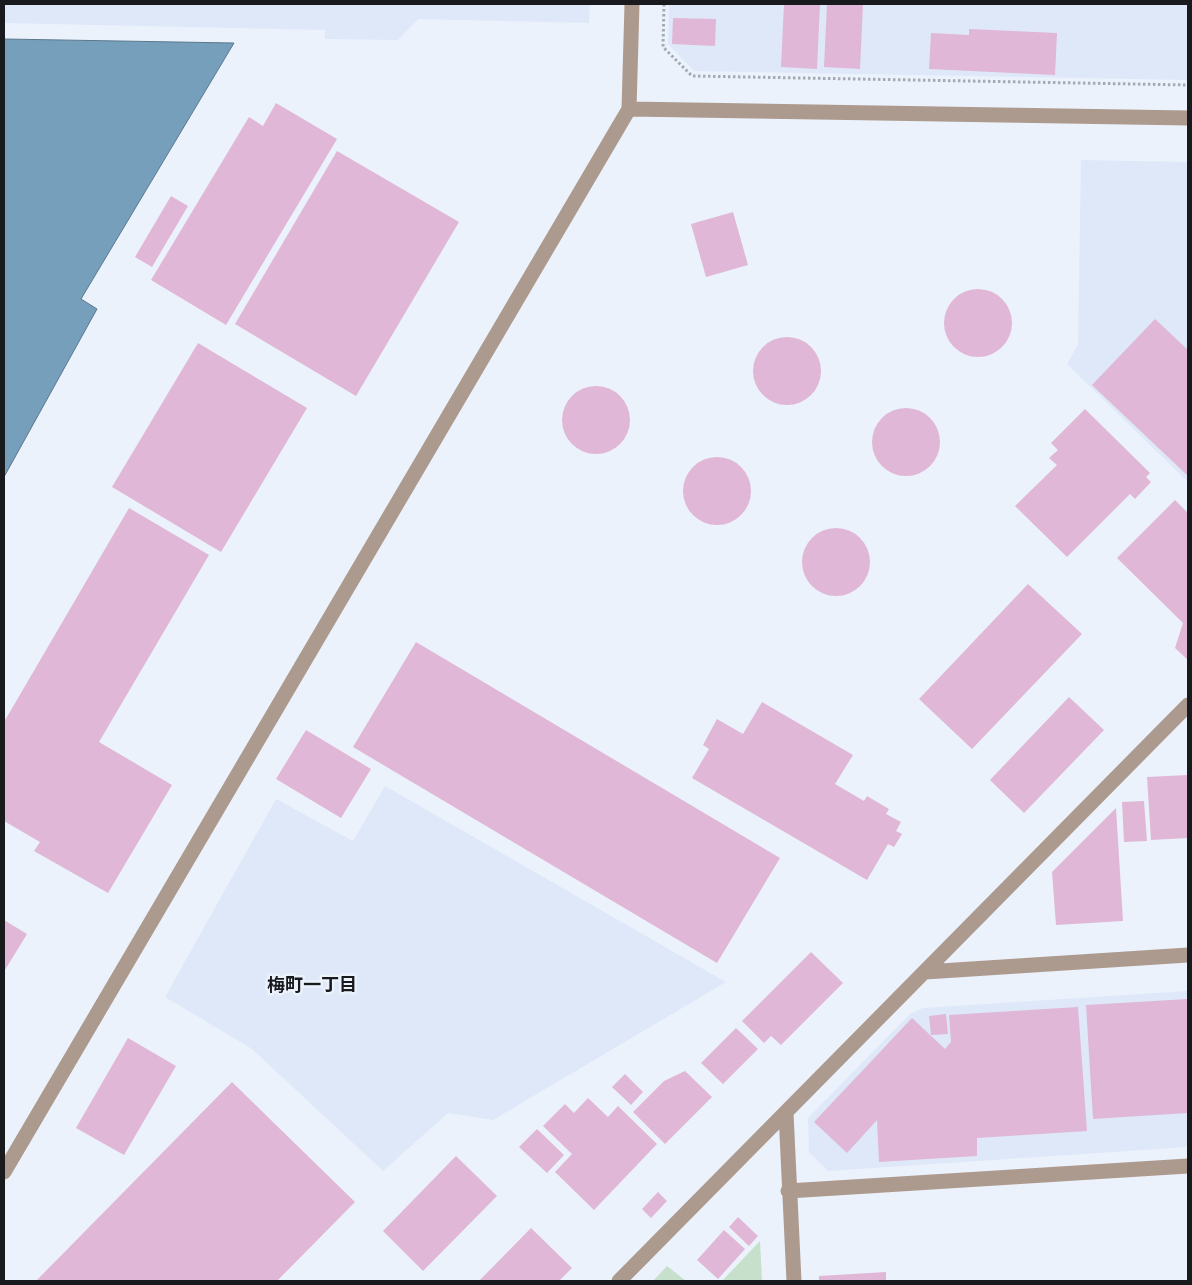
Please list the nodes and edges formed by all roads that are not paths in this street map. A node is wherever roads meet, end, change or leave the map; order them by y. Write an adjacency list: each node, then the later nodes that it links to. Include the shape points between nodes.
1 (632, 4): 2 (street)
2 (629, 110): 3 (street); 9 (street)
3 (1188, 118)
4 (1188, 704): 6 (street)
5 (1188, 955): 6 (street)
6 (925, 972): 7 (street)
7 (786, 1114): 10 (street); 11 (street)
8 (1188, 1166): 10 (street)
9 (4, 1172)
10 (788, 1191): 12 (street)
11 (619, 1281)
12 (794, 1281)

